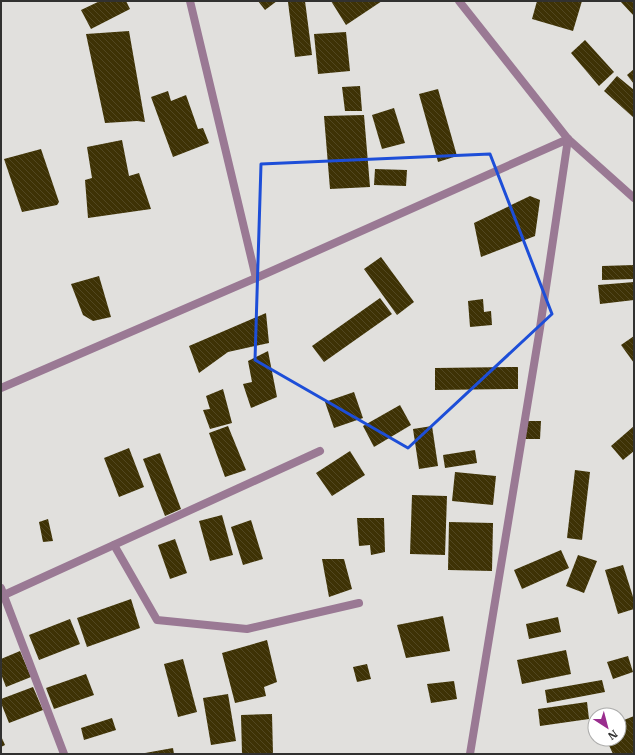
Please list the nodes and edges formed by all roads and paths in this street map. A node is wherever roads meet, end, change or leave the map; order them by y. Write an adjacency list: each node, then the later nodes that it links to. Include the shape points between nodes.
1 (190, 1): 5 (street)
2 (462, 2): 3 (street)
3 (568, 139): 4 (street); 5 (street); 12 (street, via 540,328)
4 (634, 198)
5 (256, 278): 6 (street)
6 (1, 388)
7 (320, 451): 8 (street)
8 (114, 545): 9 (street); 10 (street, via 157,620 247,629)
9 (3, 591): 11 (street)
10 (359, 603)
11 (64, 754)
12 (470, 754)

